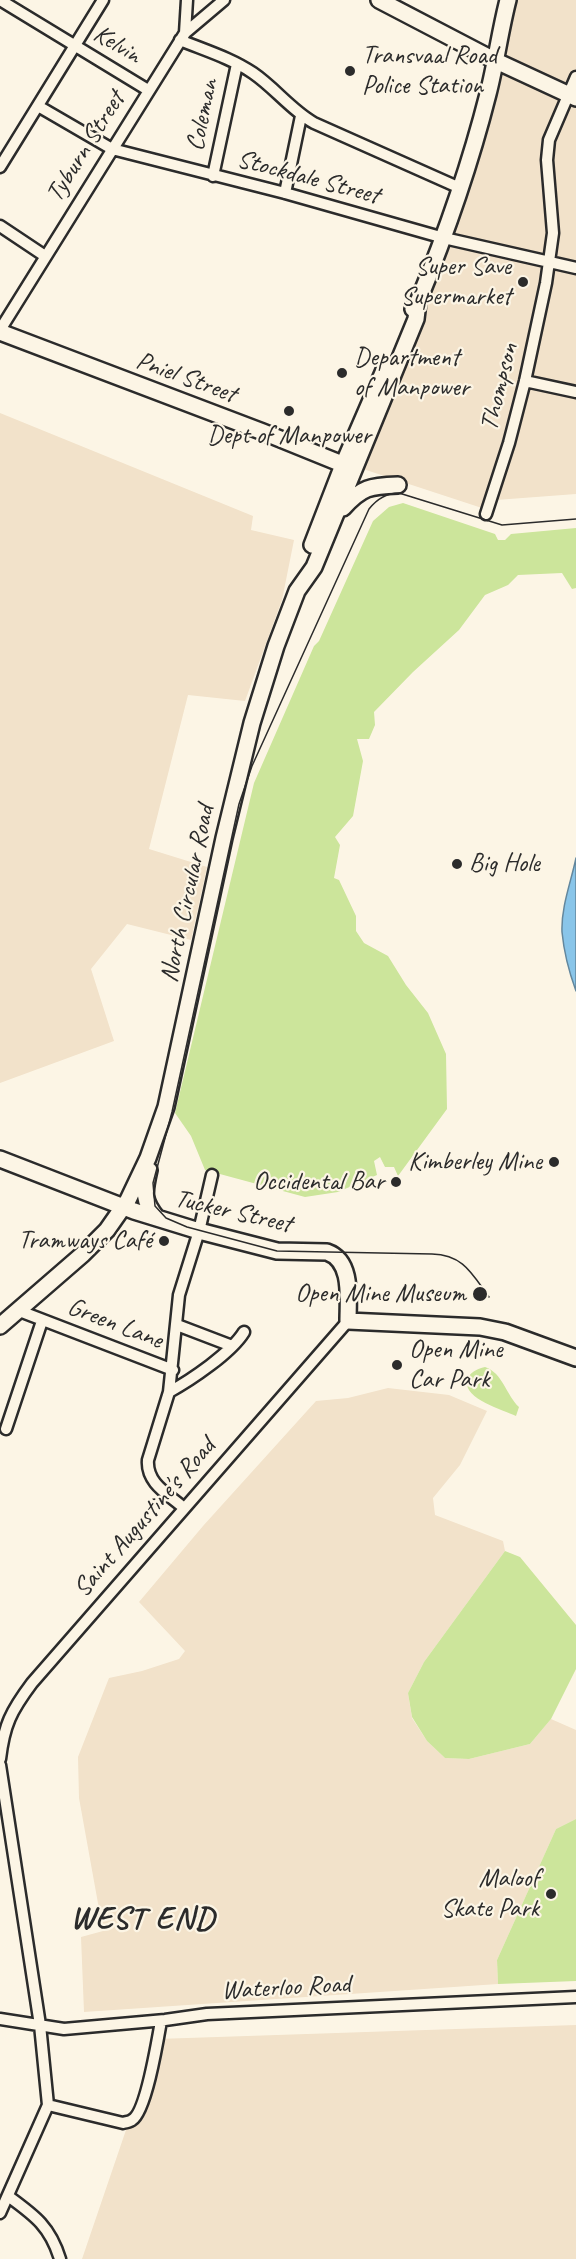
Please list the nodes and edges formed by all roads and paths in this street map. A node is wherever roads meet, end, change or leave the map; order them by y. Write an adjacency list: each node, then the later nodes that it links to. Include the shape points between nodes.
1 (0, 0): 8 (street, Kelvin)
2 (103, 0): 8 (street)
3 (187, 0): 7 (street)
4 (224, 0): 7 (street, Tyburn Street)
5 (379, 0): 9 (street)
6 (508, 0): 9 (street)
7 (183, 36): 10 (street); 12 (street, Tyburn Street)
8 (74, 46): 12 (street, Kelvin); 14 (street)
9 (494, 60): 13 (street); 19 (street)
10 (237, 64): 15 (street, via 253,73); 18 (street, Coleman)
11 (576, 77): 13 (street, Thompson)
12 (148, 90): 16 (street, Tyburn Street)
13 (572, 96): 24 (street, Thompson, via 548,146 553,220)
14 (38, 106): 16 (street, Stockdale Street); 17 (street)
15 (301, 116): 19 (street); 20 (street)
16 (112, 149): 18 (street, Stockdale Street); 23 (street, Tyburn Street)
17 (0, 167)
18 (213, 176): 20 (street, Stockdale Street)
19 (460, 188): 22 (street)
20 (285, 193): 22 (street, Stockdale Street)
21 (0, 226): 23 (street)
22 (444, 238): 24 (street, Stockdale Street); 29 (street, via 418,302 407,316)
23 (45, 256): 26 (street, Tyburn Street)
24 (549, 261): 25 (street, Stockdale Street); 27 (street, Thompson)
25 (576, 268)
26 (0, 331): 29 (street, Pniel Street)
27 (525, 381): 28 (street); 31 (street, Thompson)
28 (576, 392)
29 (349, 467): 32 (street, North Circular Road); 33 (street, North Circular Road, via 300,574)
30 (398, 484): 32 (street, via 360,491)
31 (486, 514)
32 (334, 518): 33 (street, North Circular Road, via 314,567)
33 (297, 591): 34 (street, North Circular Road, via 280,631 252,723)
34 (159, 1130): 37 (street, North Circular Road); 38 (street, via 145,1190 145,1200)
35 (2, 1164): 37 (street, Tucker Street)
36 (212, 1175): 39 (street)
37 (124, 1207): 38 (street, Tucker Street); 40 (street, North Circular Road, via 90,1247)
38 (157, 1218): 39 (street, Tucker Street)
39 (199, 1231): 42 (street, Tucker Street, via 277,1251 334,1254 341,1260 346,1275); 43 (street, via 179,1294)
40 (17, 1310): 41 (street, Green Lane); 44 (street, North Circular Road)
41 (42, 1321): 48 (street, Green Lane); 50 (street, Green Lane)
42 (348, 1321): 47 (street, via 480,1327 506,1332); 51 (street, Saint Augustine's Road)
43 (177, 1325): 46 (street); 48 (street)
44 (0, 1326)
45 (244, 1332): 46 (street)
46 (232, 1346): 49 (street)
47 (576, 1358)
48 (172, 1370): 49 (street)
49 (170, 1392): 51 (street, via 147,1471)
50 (6, 1429)
51 (184, 1508): 52 (street, Saint Augustine's Road, via 32,1683)
52 (3, 1724): 53 (street, Saint Augustine's Road)
53 (0, 1759)
54 (0, 1766): 58 (street)
55 (576, 1997): 57 (street, Waterloo Road, via 207,2014)
56 (0, 2019): 58 (street, Waterloo Road)
57 (161, 2021): 58 (street, Waterloo Road, via 64,2029); 59 (street, via 151,2072 134,2119 123,2123)
58 (40, 2025): 59 (street)
59 (48, 2105): 60 (street)
60 (8, 2196): 61 (street); 62 (street, via 37,2217 55,2242)
61 (0, 2213)
62 (60, 2259)

